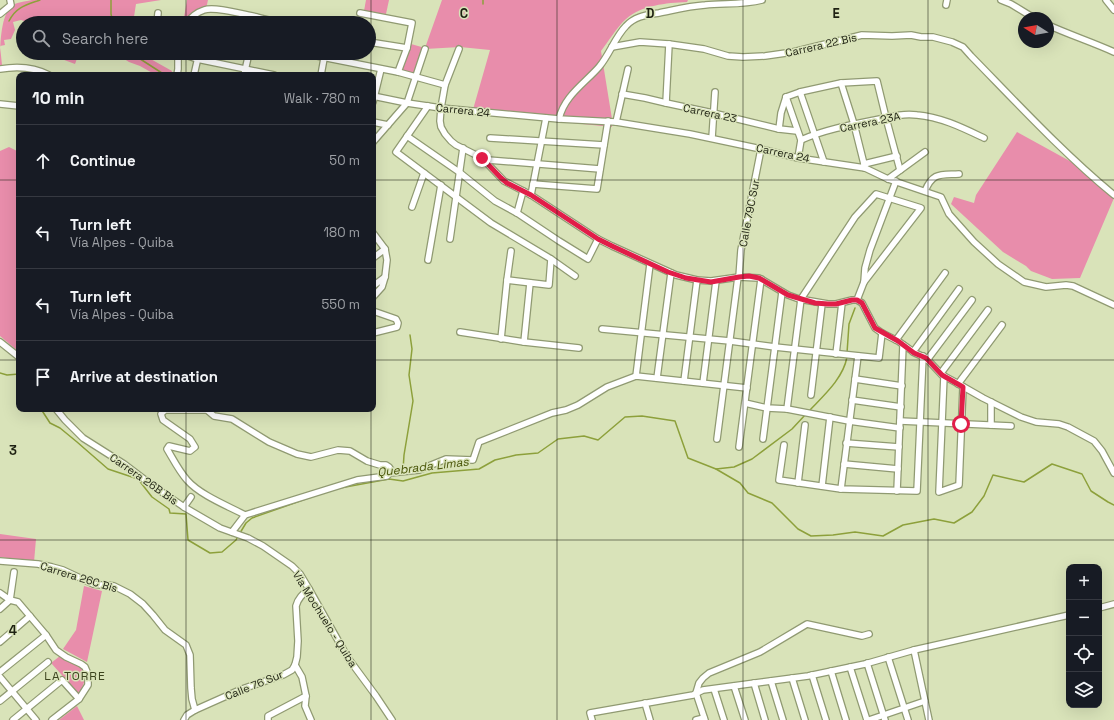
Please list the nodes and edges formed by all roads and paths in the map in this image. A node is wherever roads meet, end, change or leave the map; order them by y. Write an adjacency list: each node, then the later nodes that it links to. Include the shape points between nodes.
1 (762, 0): 6 (street, via 750,3)
2 (1001, 0): 9 (street)
3 (1106, 0): 4 (street); 8 (street)
4 (1114, 1)
5 (706, 2): 6 (street); 21 (street, via 634,19)
6 (730, 2)
7 (10, 3): 12 (street)
8 (1114, 10)
9 (1024, 12)
10 (158, 13): 13 (street)
11 (360, 13): 16 (street)
12 (0, 14)
13 (158, 16)
14 (194, 16): 15 (street, via 206,9)
15 (248, 16)
16 (376, 16)
17 (376, 16): 22 (street, via 412,23)
18 (1054, 28): 25 (street)
19 (376, 43): 22 (street)
20 (669, 44): 21 (street, Carrera 22 Bis, via 640,42); 51 (street); 97 (street, Carrera 22 Bis, via 743,57 793,52 862,35 911,35 952,42 963,47 1051,138)
21 (612, 47): 59 (street, via 600,66 571,95)
22 (406, 48): 40 (street)
23 (425, 49): 41 (street)
24 (459, 49): 43 (street)
25 (1114, 52)
26 (179, 60): 36 (street)
27 (197, 60): 37 (street)
28 (210, 60): 38 (street)
29 (247, 60): 38 (street)
30 (324, 60): 39 (street)
31 (345, 60): 33 (street)
32 (0, 69): 35 (street, via 24,68)
33 (381, 69): 40 (street); 44 (street)
34 (628, 69): 47 (street)
35 (42, 72)
36 (178, 72)
37 (195, 72)
38 (244, 72)
39 (322, 72)
40 (398, 72): 41 (street)
41 (415, 77): 43 (street); 50 (street)
42 (841, 83): 46 (street); 58 (street, via 878,81); 63 (street)
43 (445, 85): 55 (street)
44 (376, 87)
45 (714, 92): 56 (street)
46 (800, 92): 48 (street); 67 (street)
47 (622, 94): 51 (street, Carrera 23); 61 (street)
48 (786, 97): 65 (street); 66 (street)
49 (376, 98): 50 (street, Carrera 24)
50 (407, 103): 54 (street, Carrera 24); 64 (street)
51 (666, 103): 56 (street, Carrera 23)
52 (0, 104): 53 (street)
53 (16, 106)
54 (428, 106): 55 (street, Carrera 24); 68 (street)
55 (441, 108): 57 (street, Carrera 24); 76 (street, via 441,127 451,141)
56 (713, 113): 65 (street, Carrera 23); 70 (street)
57 (546, 118): 59 (street, Carrera 24); 74 (street)
58 (886, 118): 63 (street, Carrera 23A); 71 (street, Carrera 23A, via 899,114 932,117); 79 (street)
59 (559, 119): 60 (street, Carrera 24)
60 (608, 121): 61 (street, Carrera 24); 75 (street)
61 (616, 122): 70 (street, Carrera 24)
62 (376, 123): 64 (street)
63 (854, 124): 67 (street, Carrera 23A); 84 (street)
64 (388, 125): 72 (street)
65 (779, 129): 66 (street, Carrera 23)
66 (797, 131): 73 (street)
67 (814, 134): 73 (street, Carrera 23A); 82 (street)
68 (406, 136): 87 (street); 88 (street, via 396,152)
69 (490, 138): 74 (street)
70 (712, 138): 77 (street, Carrera 24)
71 (984, 138)
72 (376, 139)
73 (801, 140): 80 (street)
74 (541, 141): 75 (street); 83 (street)
75 (604, 145): 85 (street)
76 (463, 148): 81 (street); 87 (street)
77 (761, 149): 80 (street, Carrera 24); 115 (street, Calle 79C Sur)
78 (924, 152): 86 (street)
79 (897, 156): 84 (street); 86 (street)
80 (798, 158): 82 (street, Carrera 24)
81 (485, 161): 83 (street); 94 (street, via 504,181)
82 (824, 162): 84 (street, Carrera 24)
83 (537, 164): 85 (street); 92 (street)
84 (864, 166): 90 (street, Carrera 24)
85 (600, 169): 92 (street, via 597,189)
86 (900, 170): 90 (street)
87 (459, 172): 98 (street); 101 (street, via 496,201)
88 (424, 173): 93 (street); 100 (street)
89 (959, 174): 95 (street, via 935,177 929,181)
90 (888, 178): 91 (street, Carrera 24)
91 (896, 181): 95 (street, Carrera 24); 99 (street)
92 (533, 184): 96 (street)
93 (440, 185): 98 (street); 109 (street)
94 (523, 191): 96 (street); 101 (street)
95 (925, 191): 131 (street, Carrera 24, via 941,197 949,214 974,242 998,264 1024,282 1046,287 1073,286)
96 (531, 195): 104 (street)
97 (1114, 195)
98 (456, 198): 103 (street); 108 (street, via 491,223)
99 (890, 199): 120 (street, via 870,250); 120 (street, via 920,208); 126 (street, via 876,194 855,216)
100 (412, 207)
101 (517, 213): 104 (street, via 588,259)
102 (376, 237): 105 (street)
103 (450, 239)
104 (598, 239): 110 (street)
105 (385, 249): 107 (street); 114 (street)
106 (512, 251): 117 (street)
107 (376, 256)
108 (551, 259): 113 (street); 121 (street, via 549,285)
109 (428, 260)
110 (650, 264): 111 (street); 138 (street)
111 (671, 273): 118 (street); 140 (street)
112 (945, 273): 144 (street)
113 (574, 276)
114 (385, 277): 122 (street); 125 (street, via 382,287)
115 (738, 277): 116 (street); 119 (street); 145 (street, Calle 79C Sur)
116 (761, 279): 124 (street); 148 (street)
117 (506, 280): 121 (street); 142 (street)
118 (697, 280): 119 (street); 141 (street)
119 (716, 281): 143 (street)
120 (864, 282): 127 (street)
121 (530, 283): 147 (street)
122 (376, 284)
123 (959, 289): 154 (street)
124 (782, 292): 126 (street); 150 (street)
125 (376, 294)
126 (801, 299): 130 (street); 152 (street)
127 (857, 300): 129 (street); 139 (street, via 862,303 875,328)
128 (972, 300): 158 (street)
129 (842, 302): 130 (street); 155 (street)
130 (822, 304): 153 (street)
131 (1114, 305)
132 (988, 310): 159 (street)
133 (376, 312): 136 (street, via 396,319 398,323 397,327)
134 (1002, 325): 167 (street)
135 (602, 328): 138 (street)
136 (376, 332)
137 (460, 332): 142 (street)
138 (641, 332): 140 (street); 160 (street)
139 (882, 332): 144 (street); 157 (street, via 879,358)
140 (663, 334): 141 (street); 161 (street)
141 (689, 337): 143 (street); 163 (street)
142 (501, 339): 147 (street)
143 (709, 339): 145 (street); 164 (street)
144 (896, 340): 149 (street)
145 (730, 341): 148 (street); 165 (street, Calle 79C Sur)
146 (0, 342): 156 (street)
147 (524, 342): 151 (street)
148 (753, 344): 150 (street); 168 (street)
149 (904, 345): 154 (street); 166 (street)
150 (775, 347): 152 (street); 174 (street)
151 (579, 348)
152 (794, 349): 153 (street); 175 (street)
153 (816, 352): 155 (street); 169 (street)
154 (913, 352): 158 (street)
155 (836, 354): 157 (street)
156 (16, 355)
157 (858, 356): 162 (street)
158 (925, 358): 159 (street); 182 (street)
159 (942, 374): 167 (street); 183 (street)
160 (636, 376): 161 (street); 197 (street, via 607,387 578,405 479,442 473,460 446,459 419,470)
161 (657, 378): 163 (street)
162 (855, 379): 166 (street); 170 (street)
163 (684, 381): 164 (street)
164 (703, 383): 165 (street)
165 (724, 385): 168 (street); 189 (street, Calle 79C Sur)
166 (902, 386): 173 (street)
167 (960, 386): 171 (street); 184 (street)
168 (747, 388): 172 (street)
169 (810, 395)
170 (852, 400): 173 (street); 180 (street)
171 (991, 402): 186 (street); 198 (street, via 1028,420 1059,424 1078,432 1094,442 1102,451)
172 (745, 403): 174 (street); 193 (street)
173 (901, 407): 181 (street)
174 (767, 408): 175 (street); 190 (street)
175 (787, 408): 179 (street)
176 (58, 412): 204 (street, Carrera 26B Bis, via 83,438)
177 (163, 412): 205 (street, via 163,420 190,440 195,448 190,451 169,446 167,449 185,479 205,494)
178 (209, 412): 197 (street, via 214,416 232,418 269,442 297,454 311,457 338,450 350,451 367,461 389,467)
179 (830, 417): 180 (street); 200 (street)
180 (849, 421): 188 (street); 191 (street)
181 (900, 421): 182 (street); 188 (street)
182 (920, 422): 183 (street); 202 (street, via 917,491)
183 (942, 423): 184 (street); 184 (street, via 939,492 958,485)
184 (961, 424): 186 (street)
185 (805, 425): 199 (street)
186 (991, 426): 187 (street)
187 (1011, 426)
188 (900, 428): 194 (street)
189 (717, 439)
190 (763, 439)
191 (846, 443): 194 (street); 195 (street)
192 (784, 445): 199 (street, via 779,480)
193 (740, 447)
194 (899, 447): 196 (street)
195 (844, 464): 196 (street); 201 (street)
196 (898, 468): 202 (street)
197 (390, 473): 205 (street, via 387,476 358,480)
198 (1114, 473)
199 (798, 483): 200 (street)
200 (822, 486): 201 (street)
201 (841, 489): 202 (street)
202 (897, 491)
203 (191, 497): 204 (street)
204 (184, 507): 206 (street, Carrera 26B Bis, via 220,528)
205 (245, 515): 206 (street)
206 (234, 533): 207 (street, Carrera 26B Bis)
207 (242, 536): 210 (street, Vía Mochuelo - Quiba, via 263,546 292,566)
208 (0, 561): 245 (street, Carrera 26C Bis, via 52,567 93,584 114,586 130,594 165,630 186,645 190,655)
209 (14, 572): 212 (street)
210 (309, 590): 225 (street, Calle 76 Sur, via 301,596 296,606 298,641); 254 (street, Vía Mochuelo - Quiba, via 348,658)
211 (0, 593): 212 (street)
212 (10, 600): 215 (street); 216 (street, via 18,602)
213 (1114, 604): 214 (street)
214 (1102, 607)
215 (0, 609)
216 (30, 616): 219 (street); 220 (street)
217 (1066, 616): 221 (street)
218 (869, 634): 237 (street, via 862,636 807,624 760,652 709,673 699,683)
219 (46, 635): 228 (street); 239 (street, via 56,650 85,667 88,685)
220 (0, 642)
221 (914, 650): 222 (street); 241 (street)
222 (888, 657): 224 (street); 243 (street)
223 (48, 662): 236 (street)
224 (867, 663): 226 (street); 246 (street)
225 (295, 665): 238 (street, via 302,677); 245 (street, Calle 76 Sur, via 283,675 242,689)
226 (850, 667): 227 (street); 265 (street)
227 (831, 671): 229 (street); 264 (street)
228 (0, 672)
229 (812, 675): 231 (street); 263 (street)
230 (0, 677): 236 (street)
231 (792, 678): 232 (street); 262 (street)
232 (771, 681): 233 (street); 261 (street)
233 (754, 684): 234 (street); 260 (street)
234 (734, 686): 235 (street); 259 (street)
235 (714, 689): 237 (street); 258 (street)
236 (12, 691): 240 (street); 244 (street)
237 (696, 693): 242 (street); 247 (street)
238 (306, 696): 252 (street, via 268,716); 253 (street, via 305,706)
239 (79, 700): 244 (street, via 62,680); 250 (street)
240 (0, 701)
241 (925, 702): 243 (street); 267 (street)
242 (645, 703): 255 (street, via 590,713); 256 (street)
243 (904, 708): 246 (street); 266 (street)
244 (26, 709): 248 (street); 249 (street)
245 (195, 710): 251 (street, Calle 76 Sur)
246 (884, 718): 265 (street)
247 (705, 719): 257 (street)
248 (13, 720)
249 (36, 720)
250 (52, 720)
251 (184, 720)
252 (268, 720)
253 (310, 720)
254 (392, 720)
255 (592, 720)
256 (650, 720)
257 (696, 720)
258 (724, 720)
259 (745, 720)
260 (765, 720)
261 (783, 720)
262 (805, 720)
263 (826, 720)
264 (846, 720)
265 (868, 720)
266 (908, 720)
267 (929, 720)

